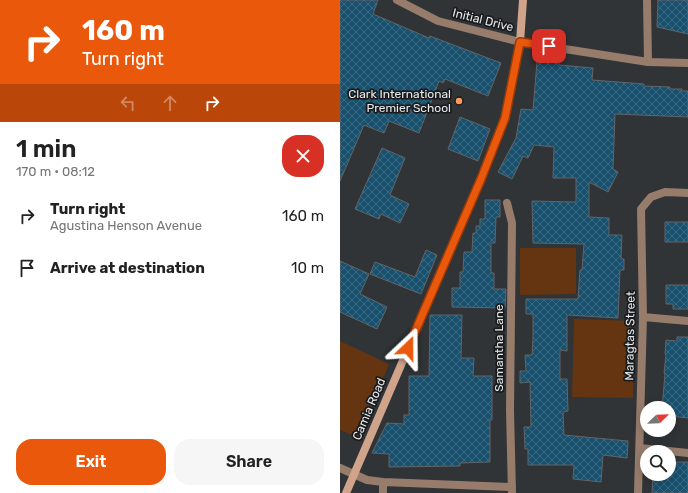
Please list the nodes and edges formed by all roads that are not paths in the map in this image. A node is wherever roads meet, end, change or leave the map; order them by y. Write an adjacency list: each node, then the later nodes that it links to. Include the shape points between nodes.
1 (397, 0): 4 (street, Initial Drive, via 438,21)
2 (523, 0): 4 (street, Camia Road)
3 (647, 0): 5 (street)
4 (520, 42): 5 (street, Initial Drive); 16 (street, Camia Road, via 505,118)
5 (648, 62): 6 (street, Initial Drive)
6 (688, 63)
7 (688, 193): 9 (street, Maragtas Street, via 665,192 651,197 641,210)
8 (507, 203): 18 (street, Samantha Lane, via 512,223)
9 (643, 317): 10 (street); 11 (street, Maragtas Street)
10 (688, 321)
11 (640, 445)
12 (640, 448): 21 (street, Maragtas Street)
13 (676, 452): 14 (street)
14 (688, 453)
15 (340, 468): 16 (street)
16 (354, 475): 17 (street); 19 (street, Camia Road)
17 (383, 482): 18 (street); 20 (street)
18 (512, 490)
19 (346, 493)
20 (383, 493)
21 (638, 493)

